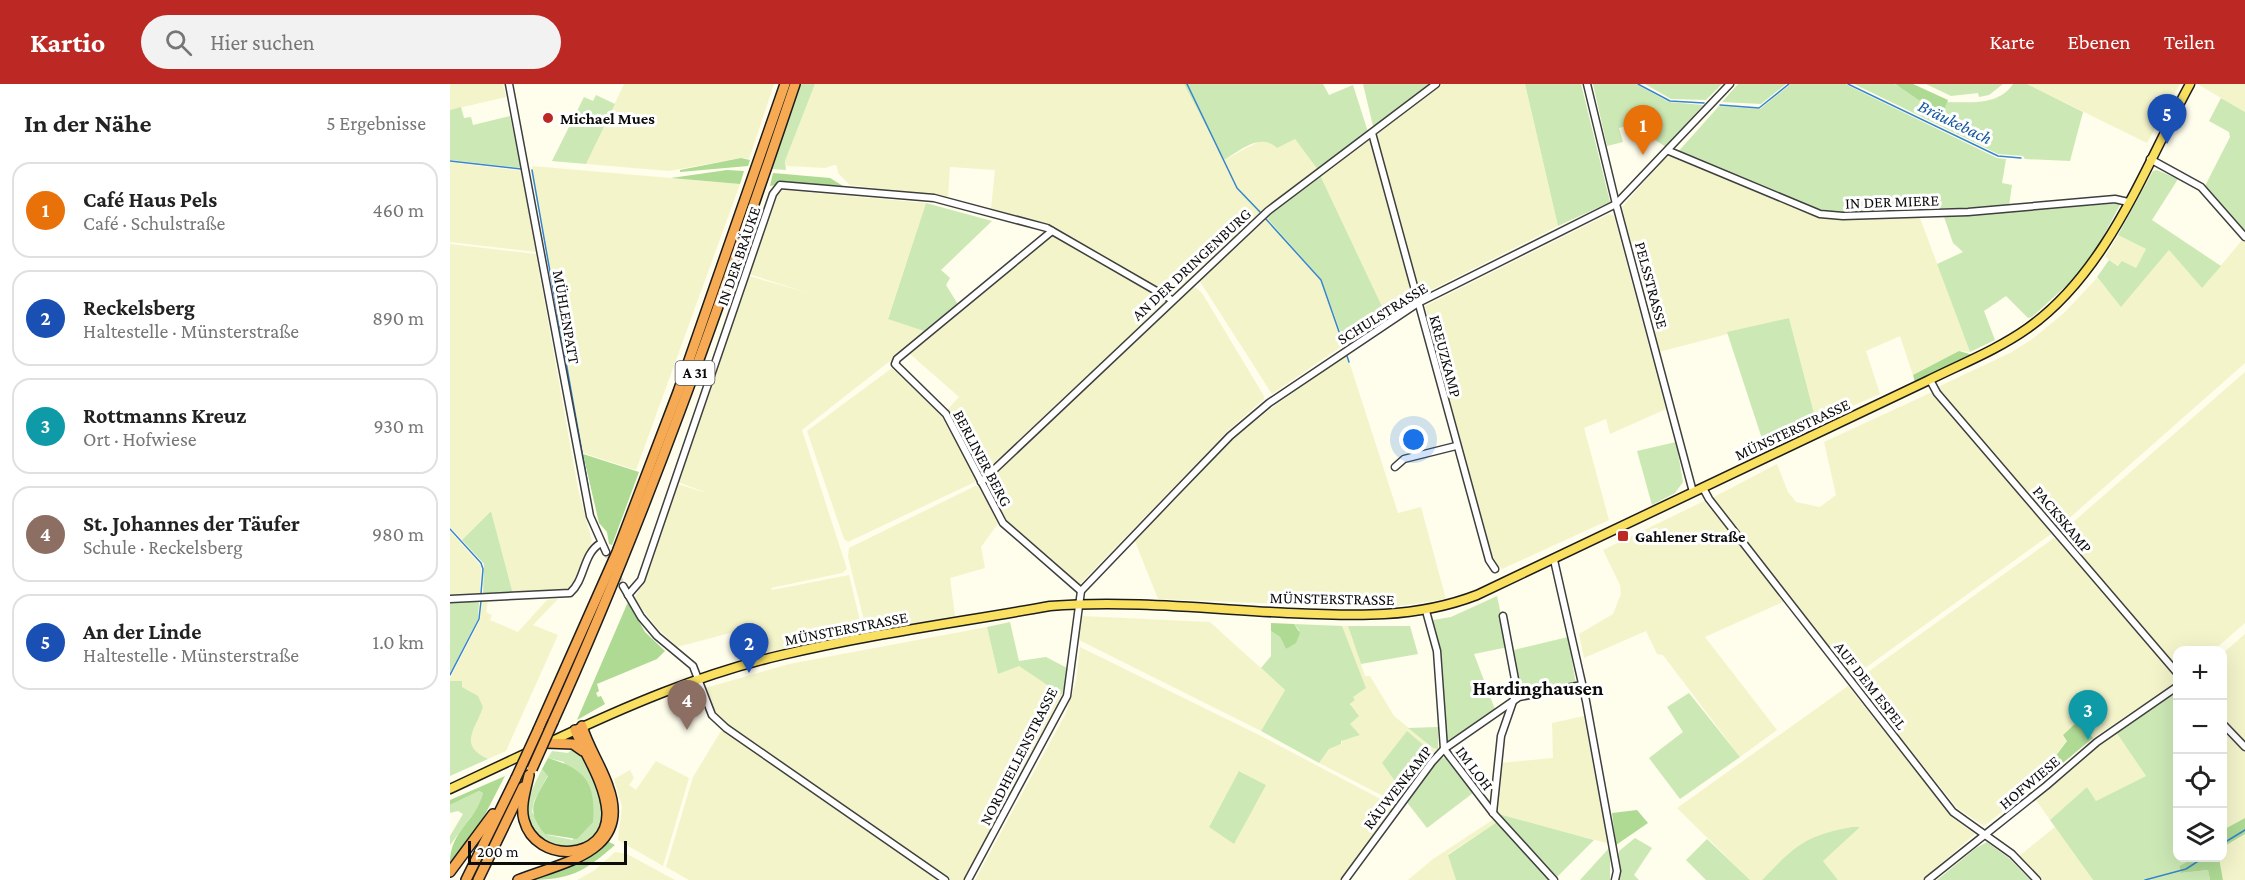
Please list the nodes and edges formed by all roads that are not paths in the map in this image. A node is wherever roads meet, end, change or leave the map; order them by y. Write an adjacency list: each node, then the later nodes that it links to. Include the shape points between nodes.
1 (509, 84): 23 (street, MÜHLENPATT, via 578,458 590,516)
2 (784, 84): 46 (highway, A 31, bridge, via 674,402 617,552)
3 (795, 84): 45 (highway, A 31, bridge, via 673,435 616,580)
4 (1436, 84): 8 (street, AN DER DRINGENBURG)
5 (1587, 84): 12 (street, PELSSTRASSE)
6 (1730, 84): 9 (street, SCHULSTRASSE)
7 (2190, 84): 10 (main road, MÜNSTERSTRASSE)
8 (1372, 133): 15 (street, AN DER DRINGENBURG, via 1268,211); 16 (street, KREUZKAMP)
9 (1669, 151): 11 (street, IN DER MIERE, via 1820,214 1968,212); 12 (street, SCHULSTRASSE)
10 (2150, 159): 11 (main road, MÜNSTERSTRASSE); 14 (street, via 2201,187)
11 (2128, 202): 17 (main road, MÜNSTERSTRASSE, via 2086,271 2053,307 2001,345)
12 (1616, 204): 16 (street, SCHULSTRASSE); 22 (street, PELSSTRASSE)
13 (1052, 231): 15 (street, IN DER BRÄUKE); 20 (street, BERLINER BERG, via 897,359 896,369 946,414); 29 (street, IN DER BRÄUKE, via 934,198 784,184 777,188 641,580)
14 (2245, 237)
15 (1172, 300): 20 (street, AN DER DRINGENBURG)
16 (1418, 303): 18 (street, KREUZKAMP); 28 (street, SCHULSTRASSE, via 1253,416)
17 (1930, 380): 21 (main road, MÜNSTERSTRASSE); 34 (street, PACKSKAMP, via 1937,393)
18 (1456, 446): 19 (street, via 1404,459); 26 (street, KREUZKAMP)
19 (1395, 467)
20 (981, 482): 28 (street, BERLINER BERG, via 1003,523)
21 (1703, 488): 22 (main road, MÜNSTERSTRASSE); 49 (street, AUF DEM ESPEL, via 1953,812)
22 (1693, 492): 25 (main road, MÜNSTERSTRASSE)
23 (601, 543): 24 (street, MÜHLENPATT); 30 (street, via 589,554 570,593)
24 (606, 552)
25 (1554, 560): 32 (main road, MÜNSTERSTRASSE, via 1477,595); 36 (street)
26 (1495, 569)
27 (623, 586): 29 (street)
28 (1081, 591): 31 (street)
29 (628, 596): 35 (street, via 657,636 693,666)
30 (450, 599)
31 (1078, 604): 32 (main road, MÜNSTERSTRASSE, via 1368,616); 35 (main road, MÜNSTERSTRASSE, via 782,655); 55 (street, NORDHELLENSTRASSE, via 1067,696)
32 (1426, 611): 43 (street, IM LOH, via 1437,651)
33 (1503, 616): 38 (street, via 1516,679)
34 (2173, 668)
35 (700, 680): 40 (main road, MÜNSTERSTRASSE, via 642,699); 54 (street, via 712,715 726,728)
36 (1582, 685): 38 (street, RÄUWENKAMP, via 1519,697); 58 (street, via 1610,824)
37 (2173, 689): 49 (street, HOFWIESE, via 2097,742)
38 (1513, 702): 43 (street, RÄUWENKAMP); 48 (street, via 1501,736)
39 (2227, 727): 42 (street)
40 (578, 728): 41 (main road, MÜNSTERSTRASSE); 44 (highway); 53 (highway, via 614,804 613,820 607,834 593,849 575,860)
41 (546, 743): 44 (highway, via 573,744); 47 (main road, MÜNSTERSTRASSE)
42 (2245, 747)
43 (1444, 749): 48 (street, IM LOH); 56 (street, RÄUWENKAMP)
44 (590, 761): 45 (highway, via 601,785 607,815 598,838 575,852 557,852 543,846 528,831 523,812)
45 (531, 772): 52 (highway, A 31)
46 (514, 781): 50 (highway); 51 (highway, A 31)
47 (450, 789)
48 (1493, 813): 57 (street, IM LOH)
49 (1986, 834): 59 (street, HOFWIESE); 60 (street, AUF DEM ESPEL)
50 (450, 872)
51 (466, 880)
52 (478, 880)
53 (518, 880)
54 (945, 880)
55 (968, 880)
56 (1345, 880)
57 (1554, 880)
58 (1615, 880)
59 (1928, 880)
60 (2037, 880)

